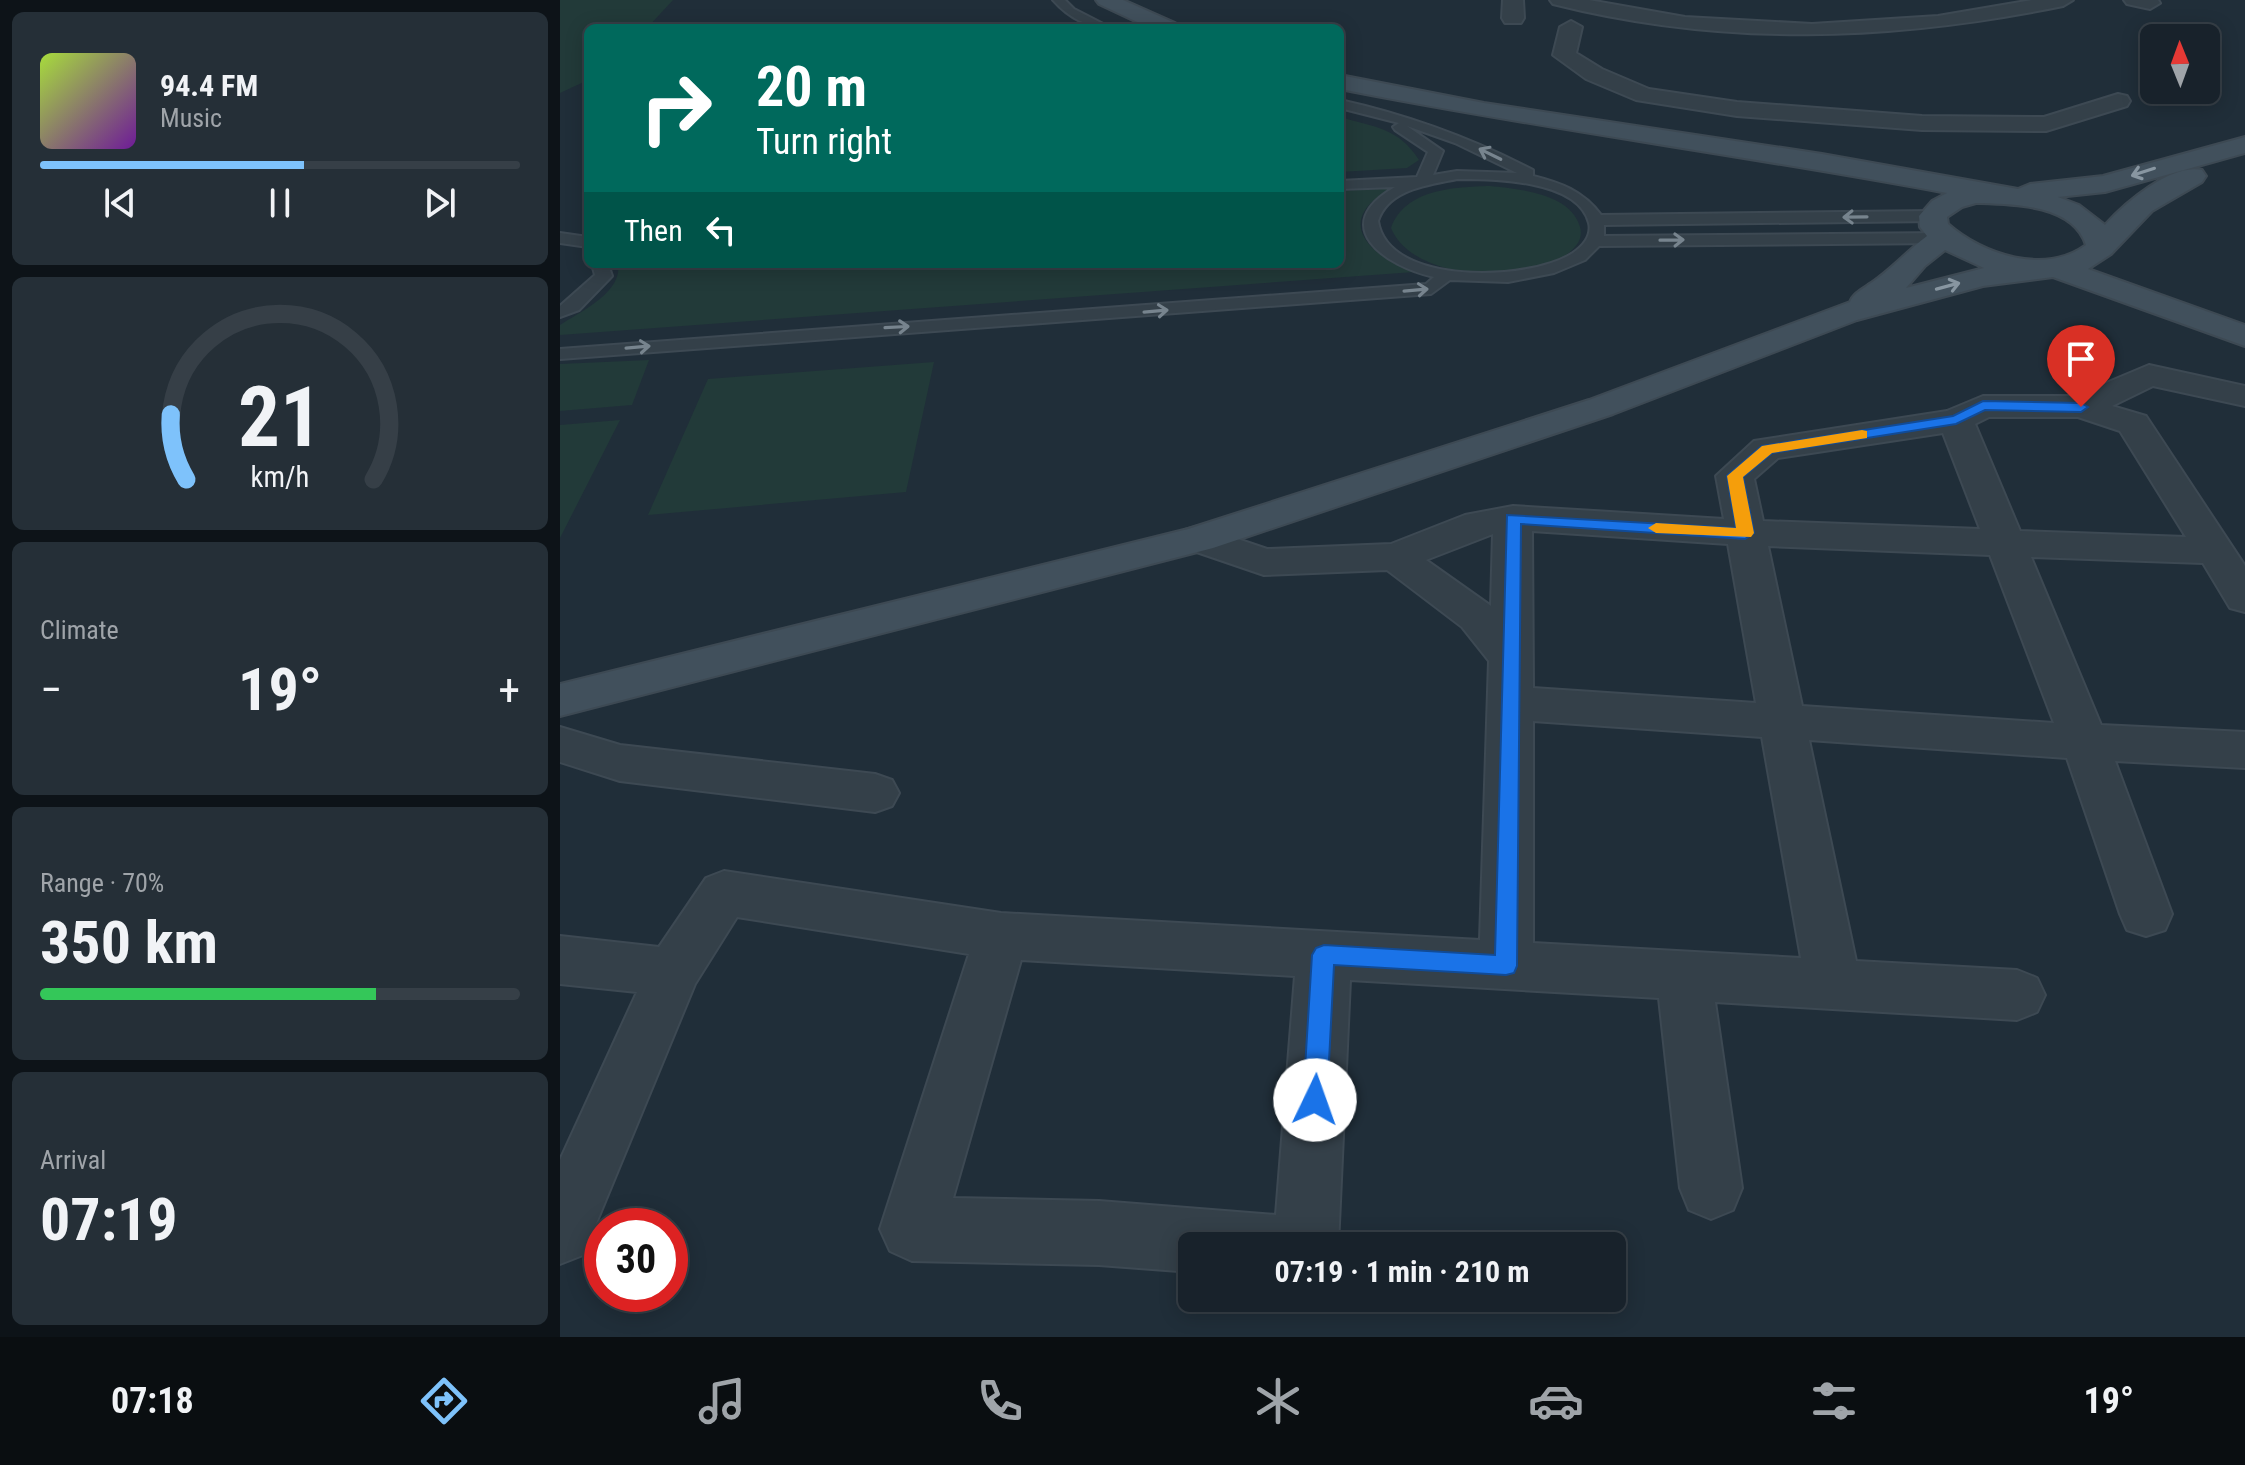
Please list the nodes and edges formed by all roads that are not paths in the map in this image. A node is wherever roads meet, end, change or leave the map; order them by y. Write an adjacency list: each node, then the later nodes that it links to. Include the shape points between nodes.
1 (1059, 0): 9 (lane)
2 (1106, 0): 10 (main road)
3 (1949, 0): 8 (street)
4 (2063, 0): 8 (street)
5 (1564, 1): 7 (street); 11 (street)
6 (1755, 8): 12 (street)
7 (1612, 13): 11 (street); 12 (street, via 1723,29)
8 (2004, 19): 12 (street)
9 (1097, 24)
10 (1158, 24)
11 (1571, 27): 14 (street, via 1564,55 1594,74 1644,95 1737,109 1922,123 2046,124)
12 (1880, 28)
13 (1344, 83): 19 (main road)
14 (2118, 101)
15 (1344, 105): 22 (lane, one-way to 15, via 1453,136)
16 (1344, 112): 20 (lane, via 1406,129 1436,151)
17 (2245, 145): 23 (main road, one-way to 23, via 2105,184)
18 (2245, 152): 31 (main road, via 2144,201)
19 (1822, 162): 23 (main road); 25 (main road)
20 (1423, 181): 21 (lane); 22 (lane, via 1493,175); 34 (lane, via 1378,204 1370,220 1372,236 1400,259)
21 (1344, 185)
22 (1559, 189): 24 (lane)
23 (2000, 195): 25 (main road, via 1955,199 1940,206); 31 (main road, via 2075,214 2091,225)
24 (1596, 220): 25 (lane, one-way to 24); 30 (lane)
25 (1938, 227): 30 (lane, one-way to 25); 33 (main road, via 1958,248 1991,260); 36 (main road, via 1903,276)
26 (584, 228): 28 (lane)
27 (584, 233): 28 (lane)
28 (562, 236): 29 (lane)
29 (584, 241)
30 (1594, 241): 34 (lane, via 1579,256 1554,268 1521,276)
31 (2101, 248): 33 (main road, via 2093,258); 37 (main road, via 2130,270)
32 (601, 268): 35 (lane, via 604,276)
33 (2054, 268): 36 (main road, one-way to 33, via 1981,277); 38 (main road)
34 (1446, 275): 39 (lane, one-way to 34, via 1431,289)
35 (560, 312)
36 (1846, 313): 45 (main road, via 1601,407)
37 (2245, 320)
38 (2245, 336)
39 (560, 354)
40 (2245, 396): 41 (street, via 2149,375)
41 (2081, 407): 42 (street, via 1983,406); 47 (street, via 2133,424)
42 (1956, 420): 44 (street, via 1767,449 1735,476); 46 (street)
43 (1513, 518): 44 (street); 48 (street, via 1479,524); 50 (street)
44 (1745, 533): 46 (street); 53 (street)
45 (1199, 539): 48 (street, via 1264,562); 51 (main road)
46 (2005, 543): 47 (street); 54 (street)
47 (2213, 551): 49 (street)
48 (1396, 557): 50 (street, via 1477,617)
49 (2245, 598)
50 (1511, 658): 52 (street)
51 (560, 700)
52 (1511, 703): 53 (street); 62 (street)
53 (1782, 722): 54 (street); 65 (street)
54 (2085, 742): 56 (street); 58 (street)
55 (560, 744): 57 (street, via 620,763)
56 (2245, 750)
57 (875, 793)
58 (2146, 914)
59 (1001, 936): 60 (street); 63 (street, via 724,893); 70 (street, via 912,1229)
60 (1324, 955): 62 (street); 69 (street)
61 (560, 960): 63 (street)
62 (1506, 966): 64 (street)
63 (673, 972): 68 (street)
64 (1684, 976): 65 (street); 67 (street)
65 (1833, 984): 66 (street)
66 (2017, 995)
67 (1711, 1188)
68 (560, 1232)
69 (1307, 1232)
70 (1178, 1239)

